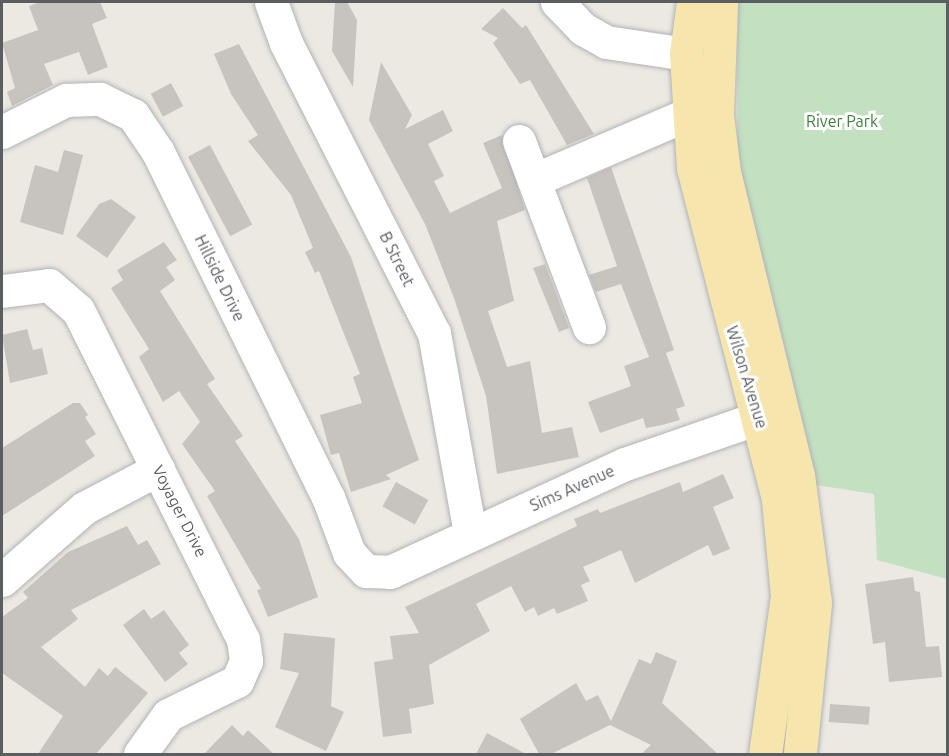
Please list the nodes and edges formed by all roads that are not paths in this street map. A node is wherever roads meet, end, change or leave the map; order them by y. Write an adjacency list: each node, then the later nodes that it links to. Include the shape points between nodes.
1 (271, 2): 14 (street, B Street, via 286,43 434,333)
2 (557, 2): 5 (street, via 584,29 606,42)
3 (693, 2): 5 (main road, Wilson Avenue)
4 (721, 2): 12 (main road, Wilson Avenue, via 717,115 724,172)
5 (686, 54): 6 (main road, Wilson Avenue)
6 (688, 114): 9 (street); 12 (main road, Wilson Avenue, via 710,245)
7 (2, 132): 15 (street, Hillside Drive, via 66,100 100,99 133,115 158,152 328,496 349,553)
8 (519, 141): 9 (street)
9 (534, 180): 11 (street)
10 (2, 291): 13 (street, Voyager Drive, via 49,285 78,310)
11 (589, 327)
12 (770, 413): 14 (street, Sims Avenue, via 625,464); 18 (main road, Wilson Avenue, via 787,596); 19 (main road, Wilson Avenue, via 798,475 815,603)
13 (158, 469): 16 (street, via 84,508); 17 (street, Voyager Drive, via 243,639 246,661 237,681 168,715)
14 (470, 534): 15 (street, Sims Avenue, via 390,572)
15 (366, 571)
16 (2, 580)
17 (140, 754)
18 (765, 754)
19 (800, 754)

